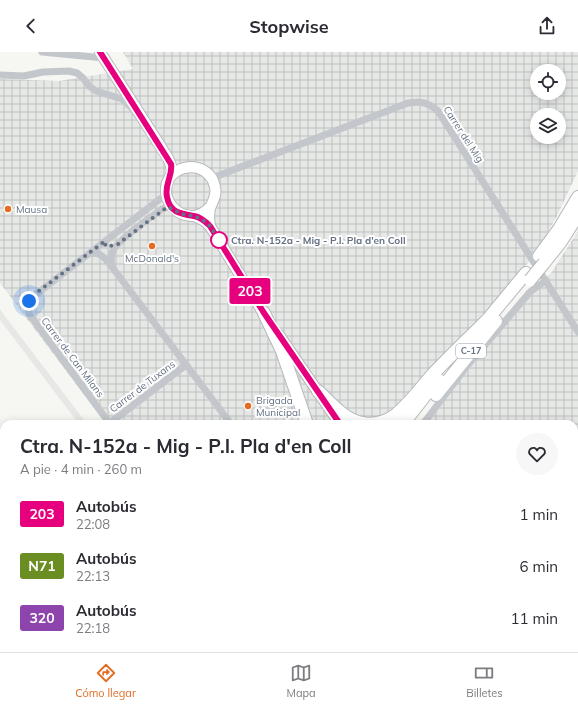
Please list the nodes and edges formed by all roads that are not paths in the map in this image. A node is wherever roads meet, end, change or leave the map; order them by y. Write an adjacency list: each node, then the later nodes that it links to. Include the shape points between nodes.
1 (42, 52): 2 (street)
2 (65, 53): 3 (street)
3 (102, 55): 5 (main road)
4 (0, 75): 5 (street, via 24,76 57,71 77,73 96,91 122,99)
5 (144, 120): 6 (main road)
6 (168, 158): 7 (main road); 8 (main road, via 172,169)
7 (185, 167): 8 (main road); 9 (main road, via 202,169)
8 (171, 176): 10 (main road)
9 (212, 178): 12 (main road, via 216,190); 23 (street, Carrer del Mig, via 408,103 420,101 438,111)
10 (166, 189): 13 (main road, via 169,203); 17 (street, Carrer de Can Milans, via 164,196)
11 (577, 197): 20 (highway, C-17)
12 (211, 206): 15 (main road); 16 (main road)
13 (177, 212): 15 (main road); 18 (street, via 165,208)
14 (578, 215): 20 (highway, C-17, via 560,243)
15 (194, 216): 16 (main road)
16 (210, 226): 24 (main road)
17 (105, 241): 18 (street, via 107,247); 19 (street, Carrer de Can Milans)
18 (118, 244): 21 (street, via 111,257 112,267)
19 (87, 255): 21 (street, via 97,253 103,256); 29 (street, Carrer de Can Milans, via 35,294 28,304 28,311)
20 (542, 260): 22 (highway, C-17)
21 (116, 272): 27 (street)
22 (528, 276): 25 (highway, C-17); 37 (highway, C-17)
23 (546, 281): 26 (street, Carrer del Mig); 38 (street, via 530,292 467,366)
24 (264, 313): 28 (main road); 32 (highway, via 282,351)
25 (488, 319): 35 (highway, via 400,410); 36 (highway, C-17)
26 (578, 332)
27 (186, 365): 30 (street, Carrer de Tuxans); 31 (street)
28 (318, 391): 33 (main road); 34 (highway)
29 (107, 420)
30 (115, 420)
31 (228, 420)
32 (306, 420)
33 (337, 420)
34 (354, 420)
35 (384, 420)
36 (406, 420)
37 (416, 420)
38 (426, 420)

